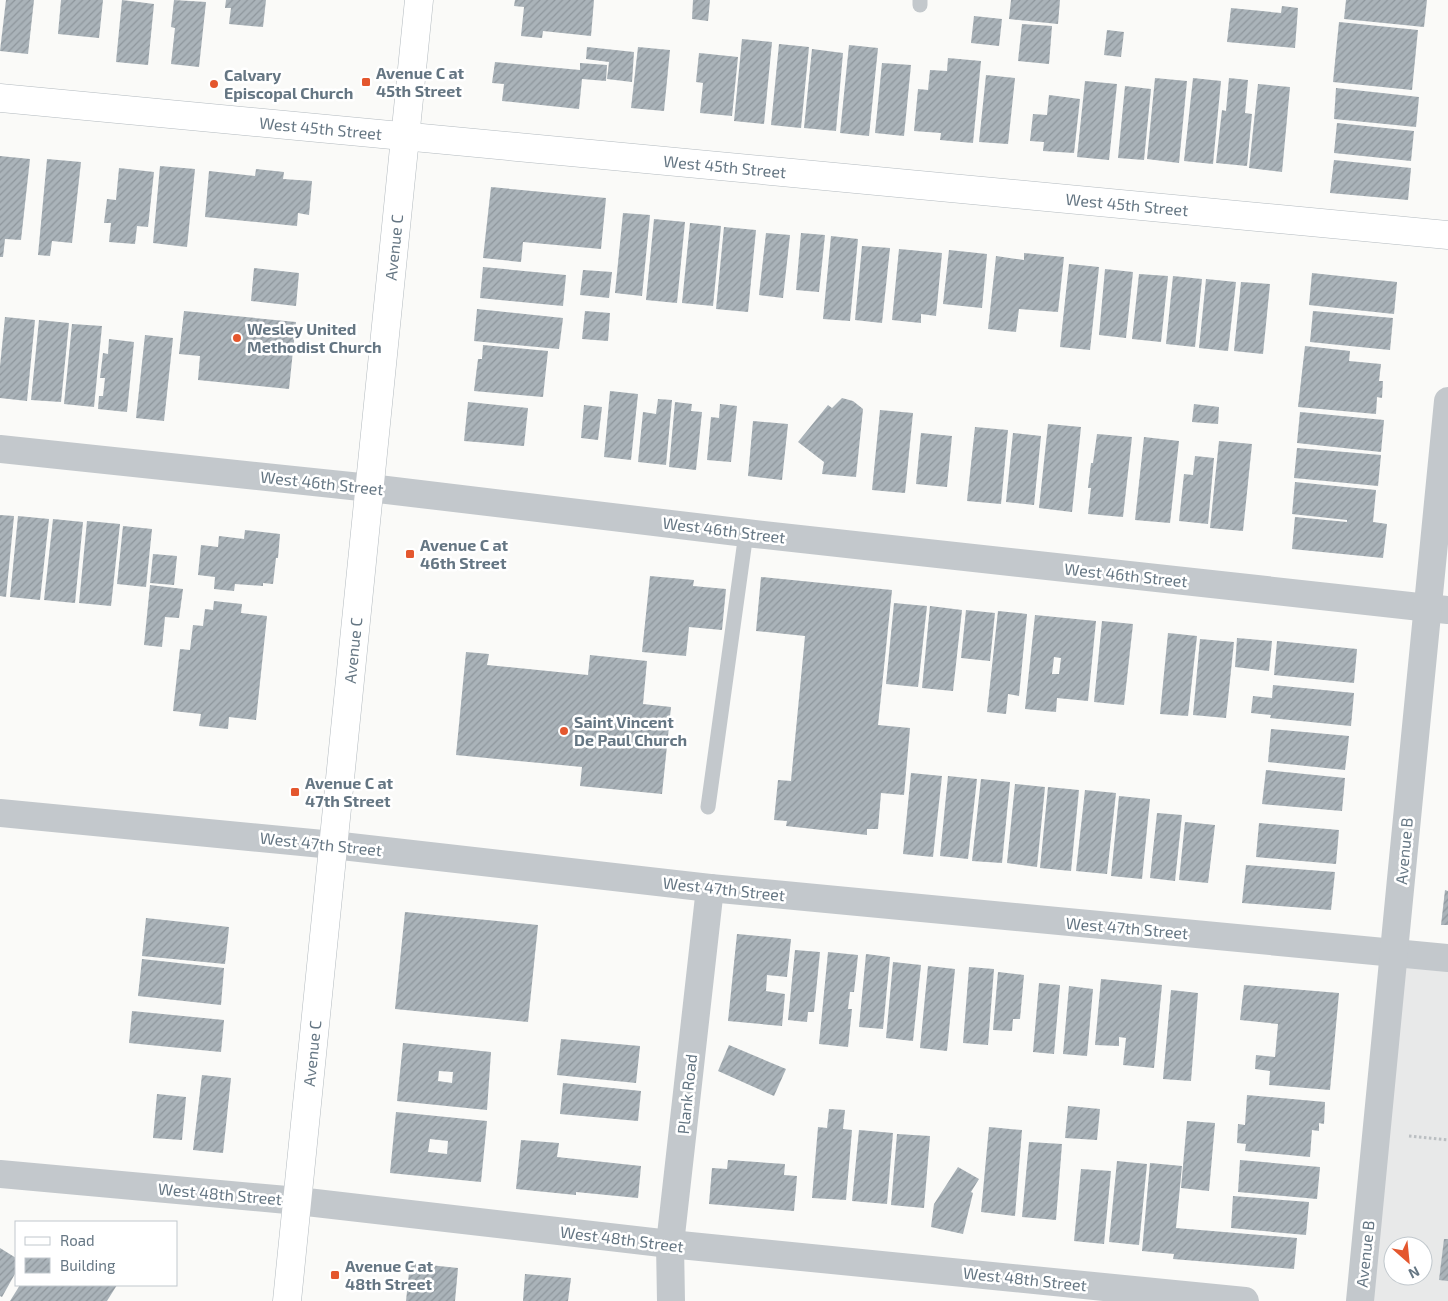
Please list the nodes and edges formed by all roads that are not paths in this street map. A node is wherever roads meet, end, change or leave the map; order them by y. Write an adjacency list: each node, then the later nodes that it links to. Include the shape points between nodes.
1 (419, 0): 3 (street, Avenue C)
2 (0, 98): 3 (street, West 45th Street)
3 (405, 137): 4 (street, West 45th Street); 7 (street, Avenue C)
4 (1448, 235)
5 (1448, 401): 9 (street, Avenue B)
6 (0, 449): 7 (street, West 46th Street)
7 (370, 488): 8 (street, West 46th Street); 12 (street, Avenue C)
8 (746, 533): 9 (street, West 46th Street); 10 (lane)
9 (1437, 609): 14 (street, Avenue B)
10 (708, 808)
11 (0, 813): 12 (street, West 47th Street)
12 (333, 845): 13 (street, West 47th Street); 17 (street, Avenue C)
13 (710, 888): 14 (street, West 47th Street); 18 (street, Plank Road)
14 (1395, 953): 15 (street, West 47th Street); 22 (street, Avenue B)
15 (1448, 958)
16 (0, 1174): 17 (street, West 48th Street)
17 (298, 1201): 18 (street, West 48th Street); 19 (street, Avenue C)
18 (670, 1244): 20 (street, Plank Road); 21 (street, West 48th Street)
19 (287, 1301)
20 (671, 1301)
21 (1245, 1301)
22 (1360, 1301)

